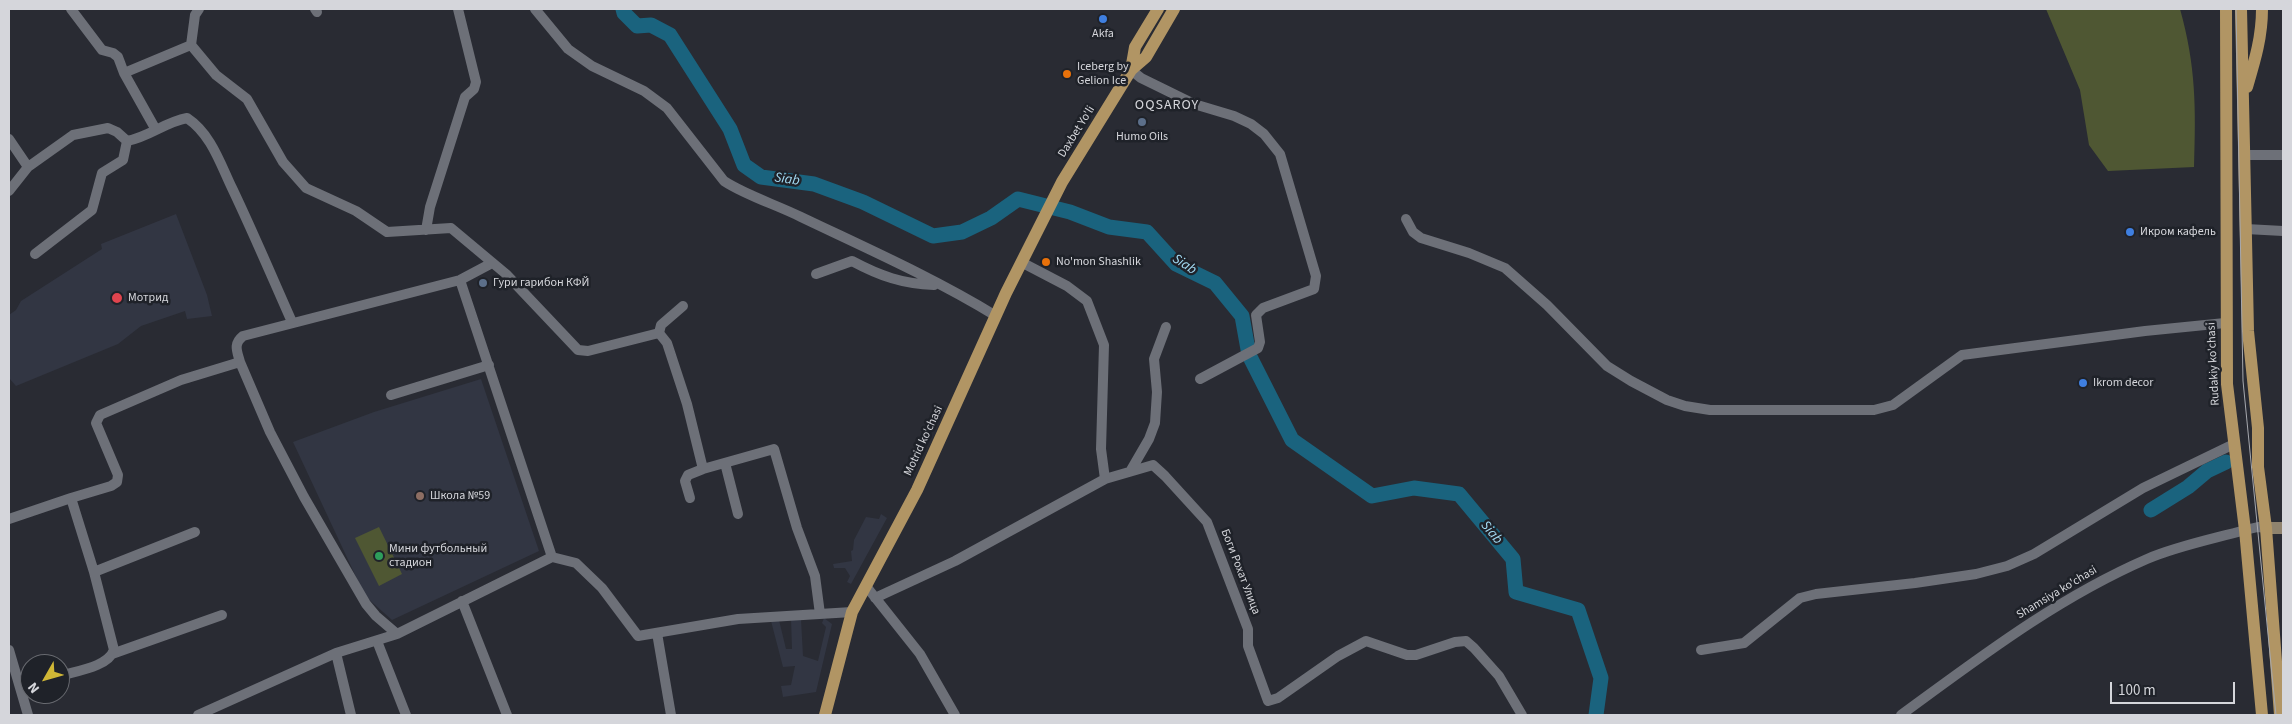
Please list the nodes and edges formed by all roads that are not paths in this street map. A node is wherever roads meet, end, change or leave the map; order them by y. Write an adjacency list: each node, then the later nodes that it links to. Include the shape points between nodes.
1 (71, 9): 13 (street, via 102,50 118,57)
2 (199, 9): 11 (street, via 195,15)
3 (458, 9): 26 (street, via 476,82 474,89 465,97 430,207)
4 (535, 9): 33 (street, via 568,49 592,66 644,91 667,108 724,181)
5 (1158, 9): 12 (main road, Daxbet Yo'li, via 1135,47)
6 (1174, 9): 12 (main road, Daxbet Yo'li, via 1146,57)
7 (2217, 9): 14 (main road)
8 (2226, 9): 14 (main road, Rudakiy ko'chasi)
9 (2241, 9): 15 (main road)
10 (2262, 9): 15 (main road, via 2259,47)
11 (191, 45): 13 (street); 26 (street, via 216,75 246,99 283,162 306,188 356,211 387,232)
12 (1131, 70): 22 (main road, Daxbet Yo'li); 42 (street, via 1194,104 1251,124 1264,134 1280,154 1316,284 1314,289 1263,308 1256,315 1258,348)
13 (124, 73): 16 (street)
14 (2227, 88): 37 (main road, Rudakiy ko'chasi)
15 (2243, 98): 19 (main road)
16 (156, 130): 18 (street); 36 (street, via 172,121 187,118 202,131 245,214)
17 (9, 140): 21 (street)
18 (127, 141): 21 (street, via 108,128 73,135); 28 (street, via 123,160 102,173 92,210)
19 (2244, 155): 20 (street); 25 (main road)
20 (2283, 155)
21 (28, 167): 23 (street)
22 (1062, 182): 29 (main road, Motrid ko'chasi)
23 (9, 191)
24 (1406, 219): 37 (street, via 1413,232 1421,238 1506,268 1607,366 1667,400 1710,410 1874,410 1894,405 1962,355)
25 (2246, 228): 27 (street); 53 (main road, via 2248,331)
26 (426, 230): 30 (street, via 450,228)
27 (2283, 231)
28 (35, 254)
29 (1021, 262): 35 (main road, Motrid ko'chasi); 48 (street, via 1067,286 1087,301 1104,345 1101,449)
30 (492, 263): 32 (street); 39 (street, via 526,293 578,350 588,351)
31 (816, 274): 33 (street, via 852,261 911,284)
32 (460, 280): 36 (street); 41 (street)
33 (938, 285): 35 (street)
34 (683, 306): 39 (street, via 661,325)
35 (996, 316): 59 (main road, Motrid ko'chasi, via 917,490)
36 (292, 322): 40 (street, via 243,336 236,346)
37 (2225, 323): 44 (main road, Rudakiy ko'chasi, via 2227,384)
38 (1166, 327): 47 (street, via 1154,359 1158,392 1155,423)
39 (659, 333): 46 (street, via 667,343 687,404)
40 (240, 362): 49 (street, via 181,380 100,415 96,423 118,476 117,482); 66 (street, via 270,432 304,498 366,604)
41 (489, 366): 43 (street); 57 (street)
42 (1200, 380)
43 (391, 395)
44 (2234, 444): 55 (main road, Rudakiy ko'chasi); 69 (street, via 2143,488 2034,554 2008,566 1976,574 1800,598 1744,643)
45 (725, 463): 46 (street); 51 (street); 63 (street, via 774,449 815,576)
46 (703, 469): 50 (street, via 688,475 685,481)
47 (1131, 470): 48 (street, Боги Рохат Улица); 82 (street, Боги Рохат Улица, via 1153,465 1207,522 1248,630 1248,646 1268,701 1278,698 1338,656 1366,641 1407,655 1466,641 1499,676)
48 (1105, 480): 60 (street, Боги Рохат Улица, via 955,561)
49 (71, 498): 52 (street); 58 (street)
50 (690, 498)
51 (738, 514)
52 (9, 519)
53 (2266, 528): 54 (main road); 55 (street, Shamsiya ko'chasi); 85 (main road)
54 (2283, 528)
55 (2245, 530): 83 (street, Shamsiya ko'chasi, via 2149,558 2092,584 1990,649); 84 (main road, Rudakiy ko'chasi)
56 (195, 532): 58 (street)
57 (552, 557): 61 (street); 65 (street, via 576,563 602,588 638,636)
58 (94, 572): 71 (street, via 114,650)
59 (866, 586): 60 (street); 62 (main road, Motrid ko'chasi)
60 (875, 598): 81 (street, via 920,654)
61 (462, 602): 66 (street); 78 (street)
62 (852, 612): 63 (street); 80 (main road, Motrid ko'chasi)
63 (820, 614): 65 (street, via 738,619)
64 (222, 615): 71 (street)
65 (657, 633): 79 (street)
66 (397, 634): 67 (street)
67 (377, 641): 70 (street); 77 (street)
68 (9, 650): 73 (street)
69 (1701, 650)
70 (336, 653): 75 (street); 76 (street)
71 (112, 654): 72 (street, via 104,662)
72 (70, 673)
73 (19, 685): 74 (street)
74 (28, 715)
75 (198, 715)
76 (351, 715)
77 (406, 715)
78 (507, 715)
79 (671, 715)
80 (826, 715)
81 (955, 715)
82 (1522, 715)
83 (1901, 715)
84 (2262, 715)
85 (2280, 715)

